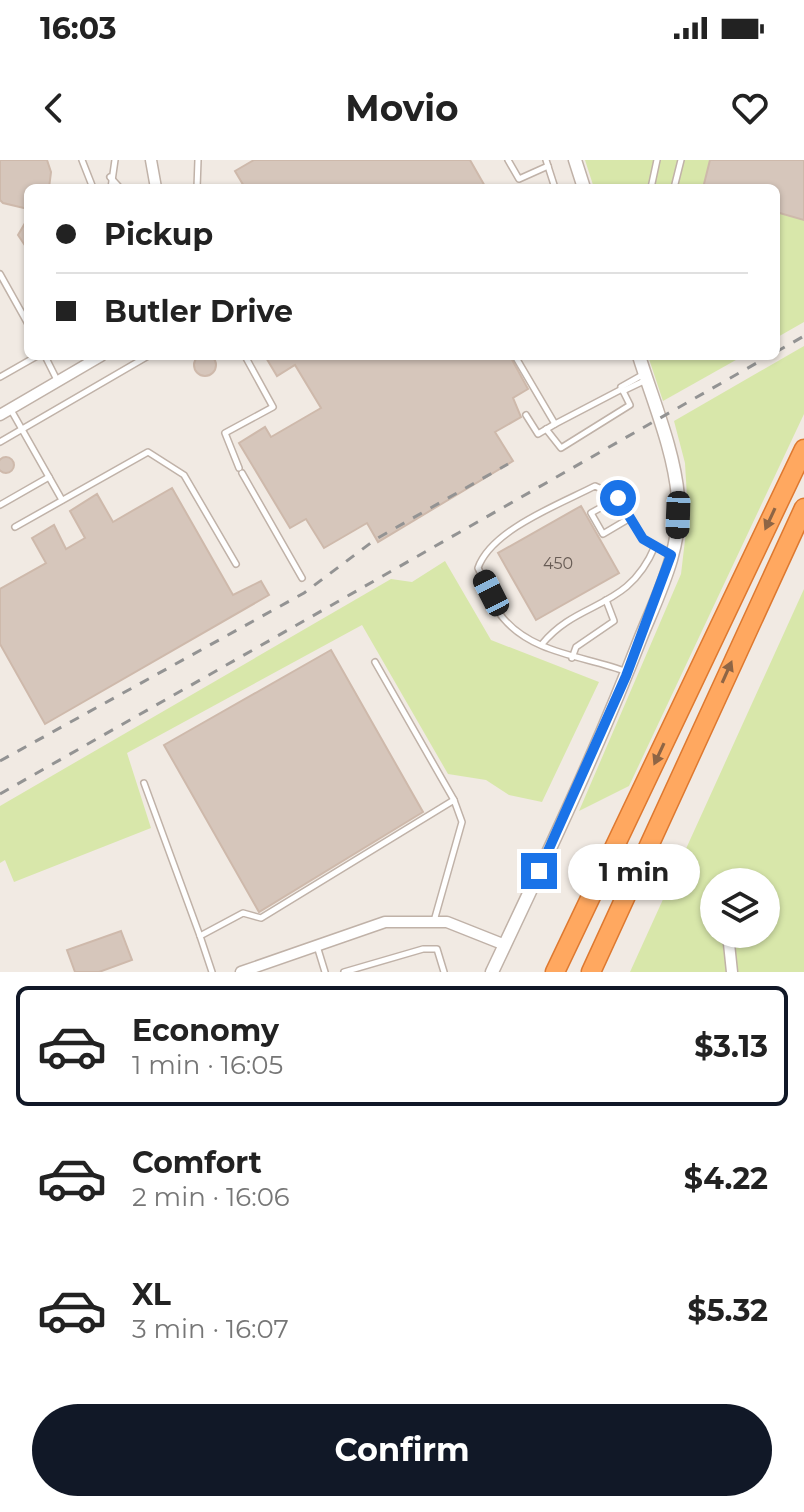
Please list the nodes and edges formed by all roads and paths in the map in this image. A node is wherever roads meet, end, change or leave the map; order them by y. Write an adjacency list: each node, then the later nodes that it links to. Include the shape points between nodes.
1 (82, 160): 11 (lane)
2 (115, 160): 10 (lane)
3 (151, 160): 14 (street)
4 (198, 160): 15 (lane)
5 (508, 160): 9 (lane, via 519,179)
6 (575, 160): 17 (street)
7 (657, 160): 18 (lane)
8 (681, 160): 19 (lane)
9 (547, 163): 16 (lane)
10 (110, 176): 12 (lane); 13 (lane)
11 (91, 184)
12 (111, 184)
13 (117, 184)
14 (155, 184)
15 (197, 184)
16 (554, 184)
17 (583, 184)
18 (652, 184)
19 (675, 184)
20 (0, 274): 21 (lane)
21 (24, 317)
22 (30, 360): 29 (lane)
23 (47, 360): 31 (lane)
24 (91, 360): 31 (street)
25 (142, 360): 37 (lane)
26 (247, 360): 51 (lane, via 273,407 225,433)
27 (517, 360): 36 (lane)
28 (640, 360): 30 (street)
29 (0, 377)
30 (645, 377): 32 (lane); 49 (street, via 678,497)
31 (58, 382): 33 (street)
32 (622, 389): 36 (lane); 38 (lane, via 630,408 561,448)
33 (11, 409): 34 (street); 37 (lane)
34 (0, 415)
35 (526, 415): 38 (lane, via 536,434)
36 (555, 424): 38 (lane)
37 (22, 429): 39 (lane); 41 (lane)
38 (546, 429)
39 (0, 442)
40 (804, 449): 73 (highway, one-way to 73)
41 (49, 477): 43 (lane); 44 (lane)
42 (618, 498): 46 (lane); 46 (lane, via 591,513 603,534); 53 (lane, via 595,486 504,535 482,555 478,568 503,618)
43 (62, 500): 47 (lane); 50 (lane, via 148,452 184,475)
44 (0, 505)
45 (804, 508): 74 (highway, one-way to 45)
46 (630, 518): 48 (lane, via 643,539)
47 (15, 527)
48 (655, 546): 49 (lane); 52 (lane, via 636,581)
49 (671, 555): 56 (street)
50 (236, 564)
51 (302, 578)
52 (606, 600): 53 (lane, via 553,631); 54 (lane, via 614,621 576,647)
53 (542, 644): 54 (lane)
54 (572, 658): 56 (lane)
55 (375, 662): 58 (lane)
56 (628, 672): 61 (street)
57 (144, 783): 60 (lane)
58 (454, 800): 59 (lane, via 462,822); 60 (lane, via 261,918 243,913)
59 (434, 922): 61 (street, via 447,922); 62 (street, via 385,922)
60 (200, 936): 66 (lane)
61 (505, 945): 72 (street)
62 (317, 946): 67 (street); 68 (lane)
63 (729, 948): 75 (street)
64 (368, 964): 65 (lane, via 437,949); 69 (lane); 70 (lane)
65 (444, 970): 71 (lane)
66 (212, 972)
67 (241, 972)
68 (325, 972)
69 (344, 972)
70 (371, 972)
71 (434, 972)
72 (492, 972)
73 (555, 972)
74 (591, 972)
75 (732, 972)

